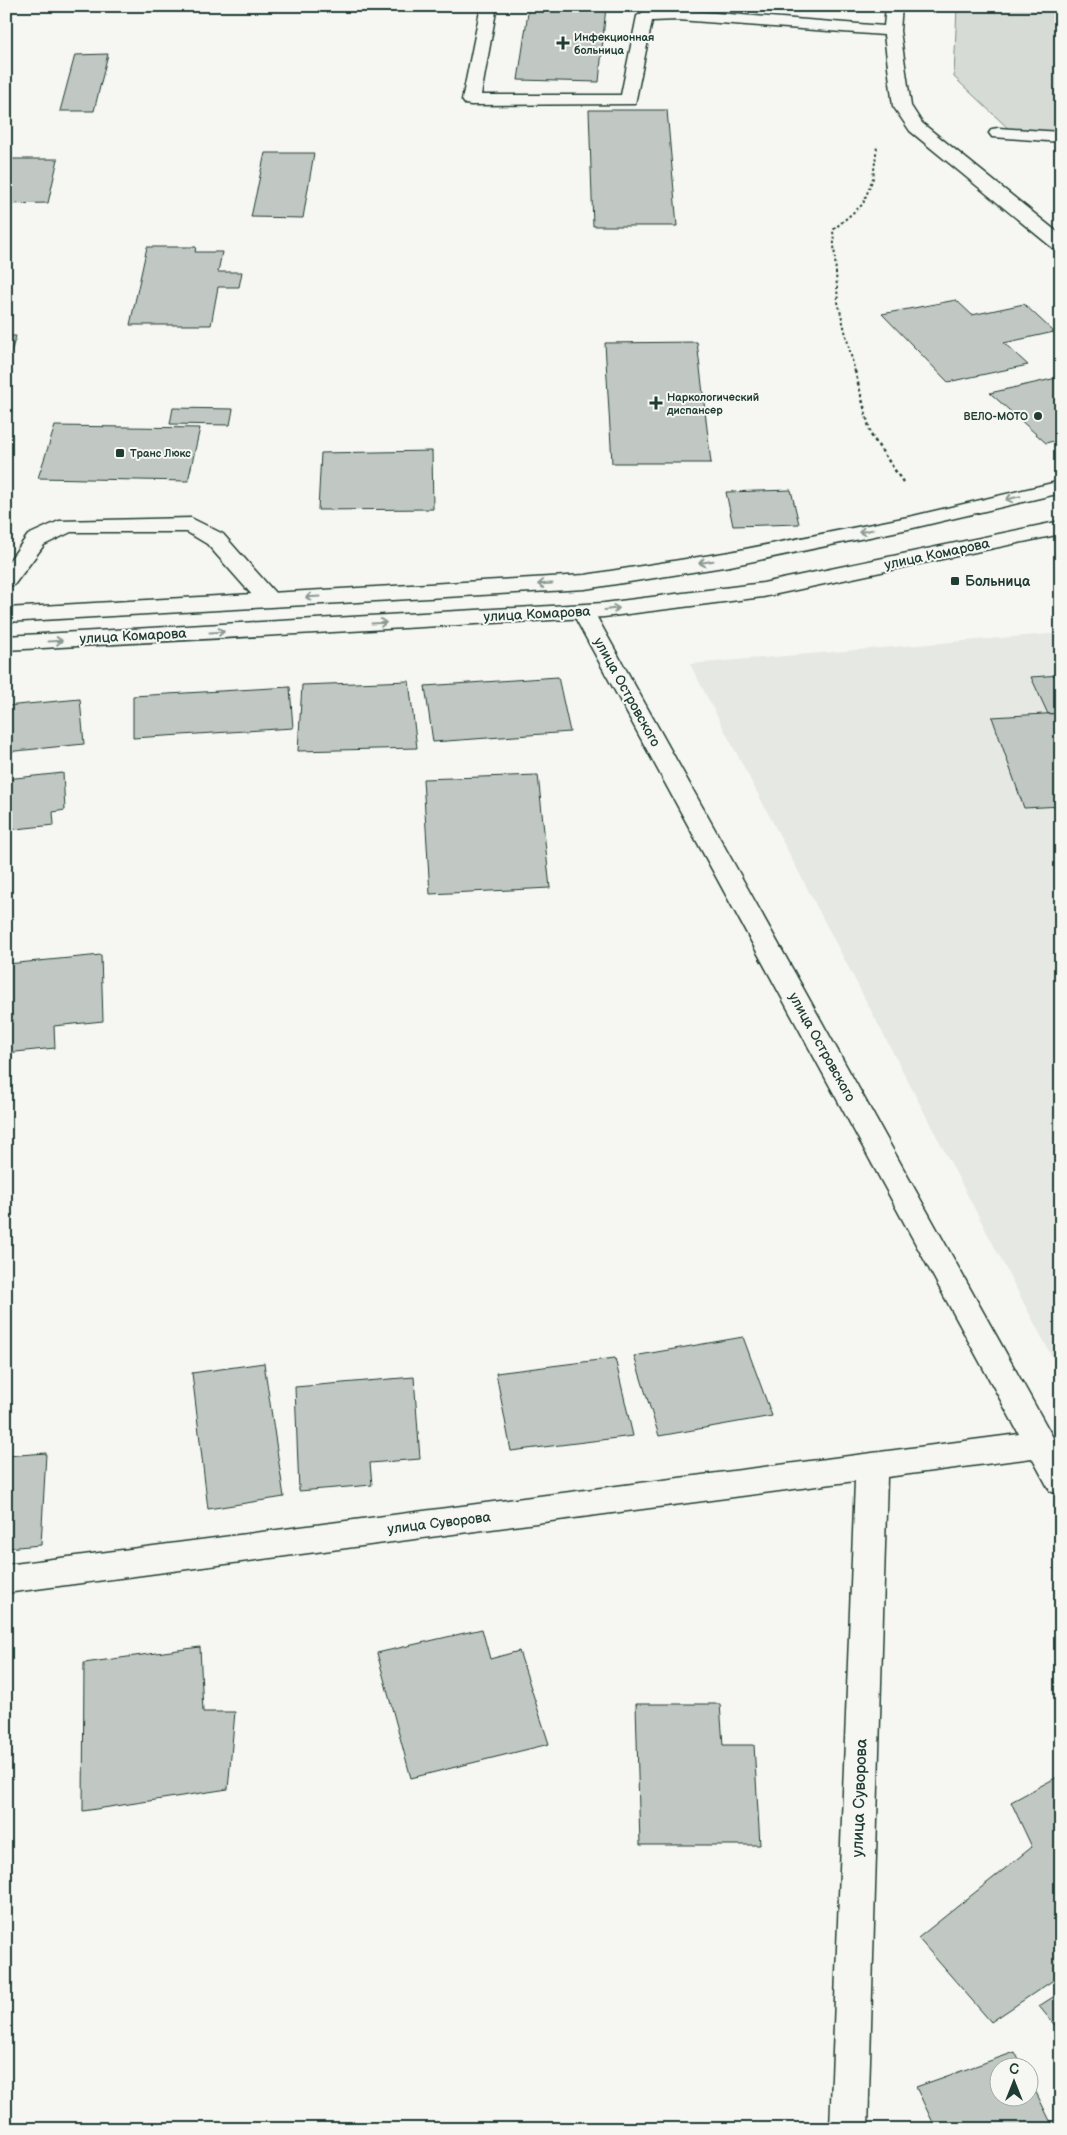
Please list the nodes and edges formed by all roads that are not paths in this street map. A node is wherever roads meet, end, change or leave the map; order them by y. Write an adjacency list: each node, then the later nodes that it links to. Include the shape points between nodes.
1 (489, 6): 3 (street, via 471,100 628,100)
2 (894, 6): 4 (street)
3 (645, 11): 4 (street)
4 (892, 32): 7 (street, via 902,106 916,127)
5 (998, 133): 6 (street)
6 (1061, 136)
7 (1054, 234): 8 (street)
8 (1061, 245)
9 (1061, 487): 12 (street, улица Комарова, one-way to 12, via 913,522 730,559 585,582)
10 (1061, 527): 13 (street, улица Комарова, one-way to 10, via 763,590)
11 (6, 580): 12 (street, via 36,540 67,526 191,525 216,538)
12 (268, 600): 14 (street, улица Комарова)
13 (583, 612): 15 (street, улица Комарова, one-way to 13); 16 (street, улица Островского)
14 (6, 615)
15 (6, 643)
16 (1040, 1444): 17 (street, улица Суворова); 18 (street, улица Островского)
17 (871, 1467): 19 (street, улица Суворова); 20 (street, улица Суворова)
18 (1061, 1482)
19 (6, 1579)
20 (848, 2129)

